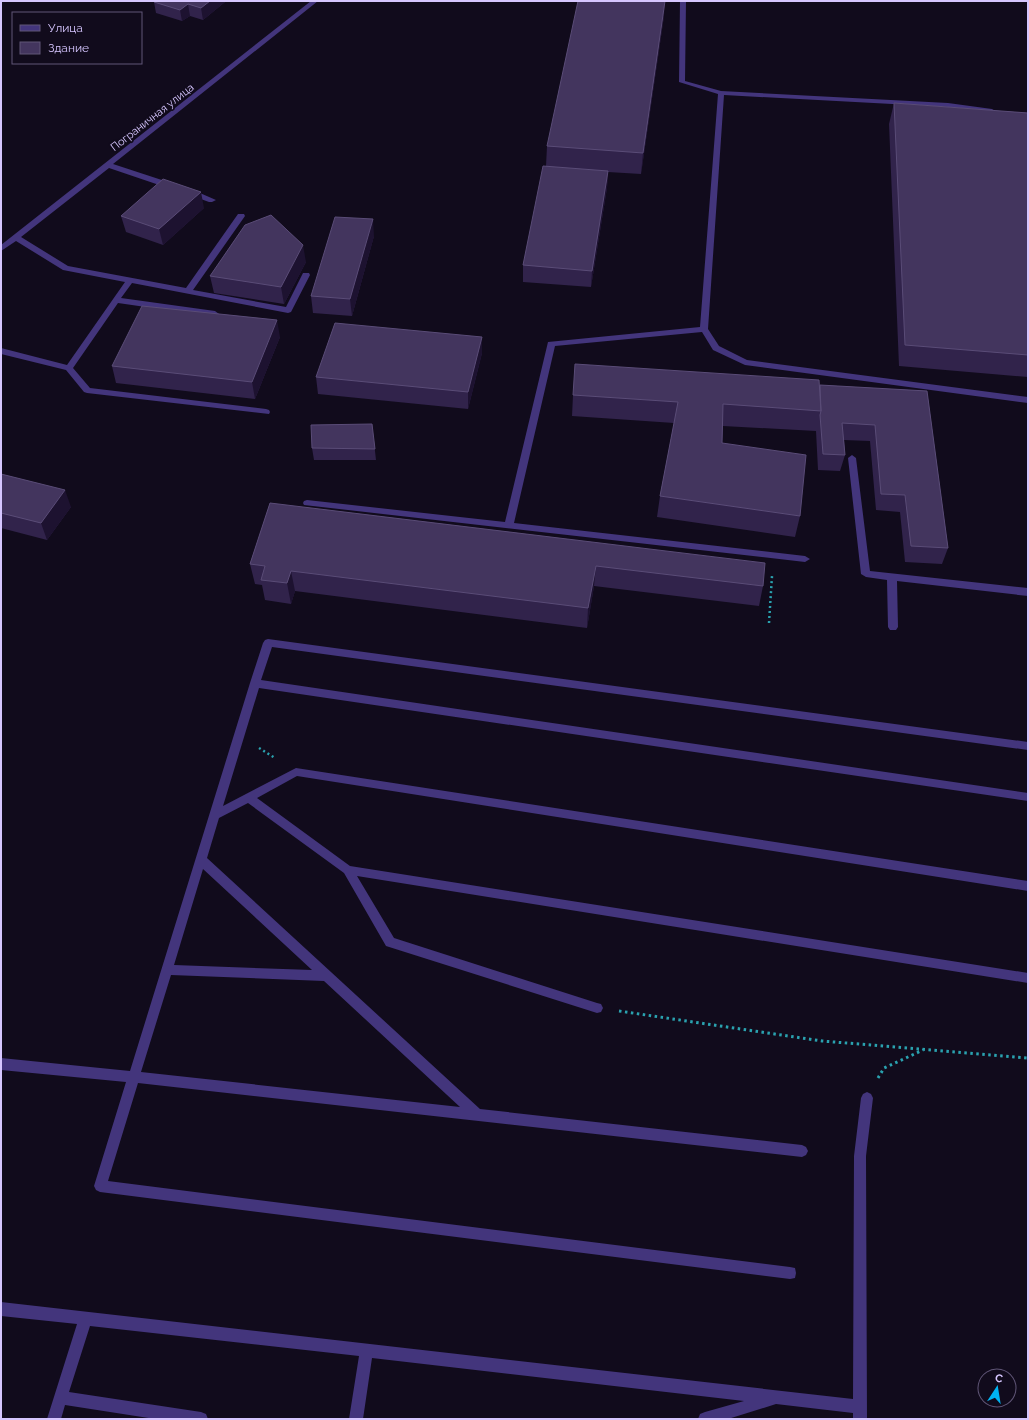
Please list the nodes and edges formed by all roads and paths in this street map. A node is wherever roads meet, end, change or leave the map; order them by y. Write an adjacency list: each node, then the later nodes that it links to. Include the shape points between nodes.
1 (315, 1): 5 (street, Пограничная улица)
2 (683, 1): 3 (street, via 682,82)
3 (722, 93): 4 (street, via 948,105); 15 (street)
4 (999, 112)
5 (108, 165): 6 (street, via 164,187); 8 (street, Пограничная улица)
6 (212, 200)
7 (242, 216): 12 (street)
8 (16, 237): 9 (street, Пограничная улица); 11 (street, via 66,268)
9 (1, 249)
10 (306, 275): 12 (street, via 288,310)
11 (130, 280): 12 (street); 13 (street)
12 (188, 291)
13 (116, 300): 14 (street); 17 (street)
14 (226, 316)
15 (704, 329): 18 (street, via 716,348 745,362); 22 (street, via 551,344)
16 (1, 351): 17 (street)
17 (69, 368): 19 (street, via 87,390)
18 (1028, 400)
19 (266, 412)
20 (852, 458): 25 (street, via 866,574)
21 (307, 503): 22 (street)
22 (509, 526): 23 (street)
23 (773, 555): 24 (street); 27 (path)
24 (805, 559)
25 (892, 577): 26 (street); 28 (street)
26 (1028, 592)
27 (769, 623)
28 (893, 627)
29 (256, 684): 30 (street); 31 (street, via 268,642); 34 (street)
30 (240, 735): 32 (path); 35 (street)
31 (1028, 746)
32 (296, 772): 33 (street); 38 (street)
33 (248, 797): 35 (street); 37 (street)
34 (1028, 797)
35 (215, 815): 36 (street)
36 (201, 860): 39 (street); 40 (street)
37 (348, 870): 41 (street); 42 (street, via 390,942)
38 (1028, 886)
39 (166, 970): 40 (street); 46 (street)
40 (327, 976): 48 (street)
41 (1028, 978)
42 (597, 1008): 43 (path, via 822,1041)
43 (924, 1049): 44 (path); 47 (path, via 884,1068)
44 (1028, 1058)
45 (1, 1064): 46 (street)
46 (134, 1077): 48 (street); 50 (street, via 100,1186)
47 (867, 1098): 56 (street, via 860,1156)
48 (478, 1116): 49 (street)
49 (802, 1151)
50 (790, 1273)
51 (1, 1309): 52 (street)
52 (85, 1319): 53 (street); 54 (street)
53 (366, 1352): 55 (street); 59 (street)
54 (61, 1398): 57 (street); 58 (street)
55 (777, 1398): 56 (street); 60 (street)
56 (860, 1413)
57 (54, 1419)
58 (200, 1419)
59 (356, 1419)
60 (705, 1419)

